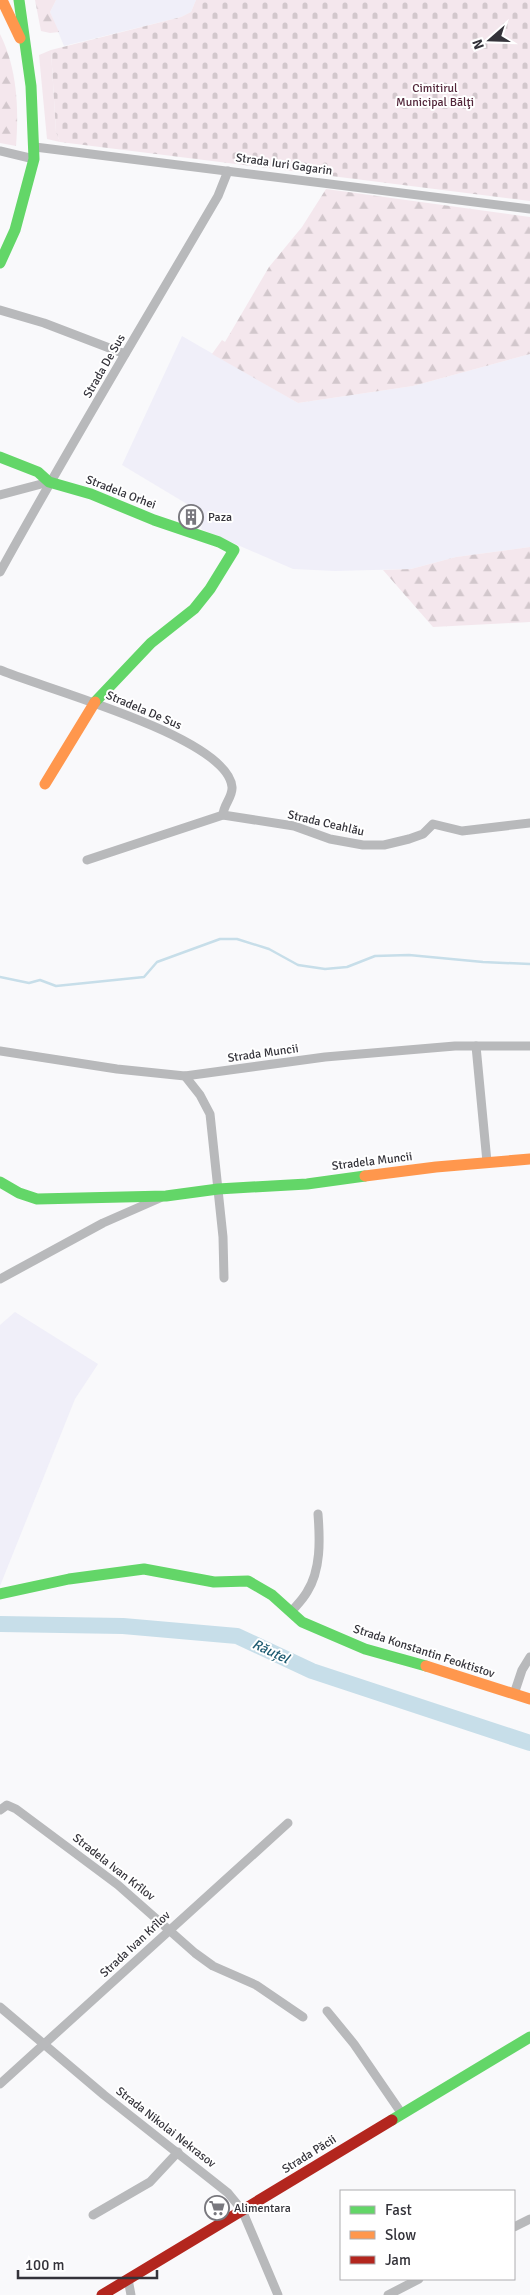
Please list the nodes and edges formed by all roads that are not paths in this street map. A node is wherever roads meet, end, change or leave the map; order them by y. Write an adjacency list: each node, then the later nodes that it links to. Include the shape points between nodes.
1 (2, 0): 3 (street)
2 (19, 0): 3 (street)
3 (24, 46): 5 (street, via 32,86)
4 (0, 152): 5 (street, Strada Iuri Gagarin)
5 (35, 153): 6 (street, Strada Iuri Gagarin); 8 (street, via 16,230)
6 (228, 171): 7 (street, Strada Iuri Gagarin); 10 (street, Strada De Sus, via 218,196)
7 (530, 209)
8 (0, 263)
9 (0, 310): 10 (street)
10 (125, 354): 12 (street, Strada De Sus)
11 (0, 457): 12 (street, Stradela Orhei, via 38,472)
12 (49, 482): 13 (street); 14 (street, Strada De Sus); 16 (street, Stradela Orhei, via 91,494 234,550 198,604 151,644)
13 (0, 495)
14 (0, 572)
15 (0, 670): 16 (street, Stradela De Sus)
16 (94, 703): 17 (street); 18 (street, Stradela De Sus, via 170,733 225,771 232,787)
17 (45, 784)
18 (222, 815): 19 (street, Strada Ceahlău, via 294,826 330,839 364,845 384,845 409,839 422,834 433,824 462,832); 20 (street, Strada Ceahlău)
19 (530, 823)
20 (87, 860)
21 (476, 1046): 22 (street, Strada Muncii); 24 (street, Strada Muncii, via 325,1057); 26 (street)
22 (530, 1046)
23 (0, 1051): 24 (street, Strada Muncii)
24 (185, 1076): 28 (street, via 210,1114)
25 (530, 1159): 26 (street, Stradela Muncii)
26 (487, 1162): 28 (street, Stradela Muncii, via 307,1184)
27 (0, 1182): 29 (street, Stradela Muncii, via 37,1199)
28 (218, 1189): 29 (street, Stradela Muncii); 30 (street)
29 (166, 1196): 31 (street, via 103,1223)
30 (224, 1278)
31 (0, 1279)
32 (318, 1514): 34 (street, via 320,1536 316,1572 307,1593)
33 (0, 1594): 34 (street, Strada Konstantin Feoktistov, via 69,1579 153,1569 214,1582 248,1581 263,1588)
34 (292, 1611): 36 (street, Strada Konstantin Feoktistov, via 302,1622 365,1649)
35 (530, 1657): 36 (street)
36 (514, 1694): 37 (street, Strada Konstantin Feoktistov)
37 (530, 1699)
38 (4, 1808): 40 (street, Stradela Ivan Krîlov, via 16,1809 118,1885)
39 (288, 1823): 40 (street, Strada Ivan Krîlov)
40 (170, 1929): 43 (street, Stradela Ivan Krîlov, via 194,1953 213,1966 256,1985); 45 (street, Strada Ivan Krîlov)
41 (0, 2007): 45 (street, Strada Nikolai Nekrasov)
42 (327, 2011): 47 (street)
43 (303, 2017)
44 (530, 2037): 47 (street, Strada Păcii)
45 (44, 2045): 46 (street, Strada Ivan Krîlov); 48 (street, Strada Nikolai Nekrasov)
46 (0, 2084)
47 (402, 2114): 49 (street, Strada Păcii)
48 (178, 2152): 49 (street, Strada Nikolai Nekrasov, via 228,2193); 50 (street, via 150,2182)
49 (242, 2210): 53 (street, Strada Păcii); 57 (street, Strada Nikolai Nekrasov)
50 (93, 2215)
51 (530, 2219): 52 (street)
52 (515, 2227)
53 (128, 2279): 55 (street, Strada Păcii); 56 (street)
54 (417, 2280): 58 (street)
55 (102, 2295)
56 (131, 2295)
57 (278, 2295)
58 (388, 2295)

